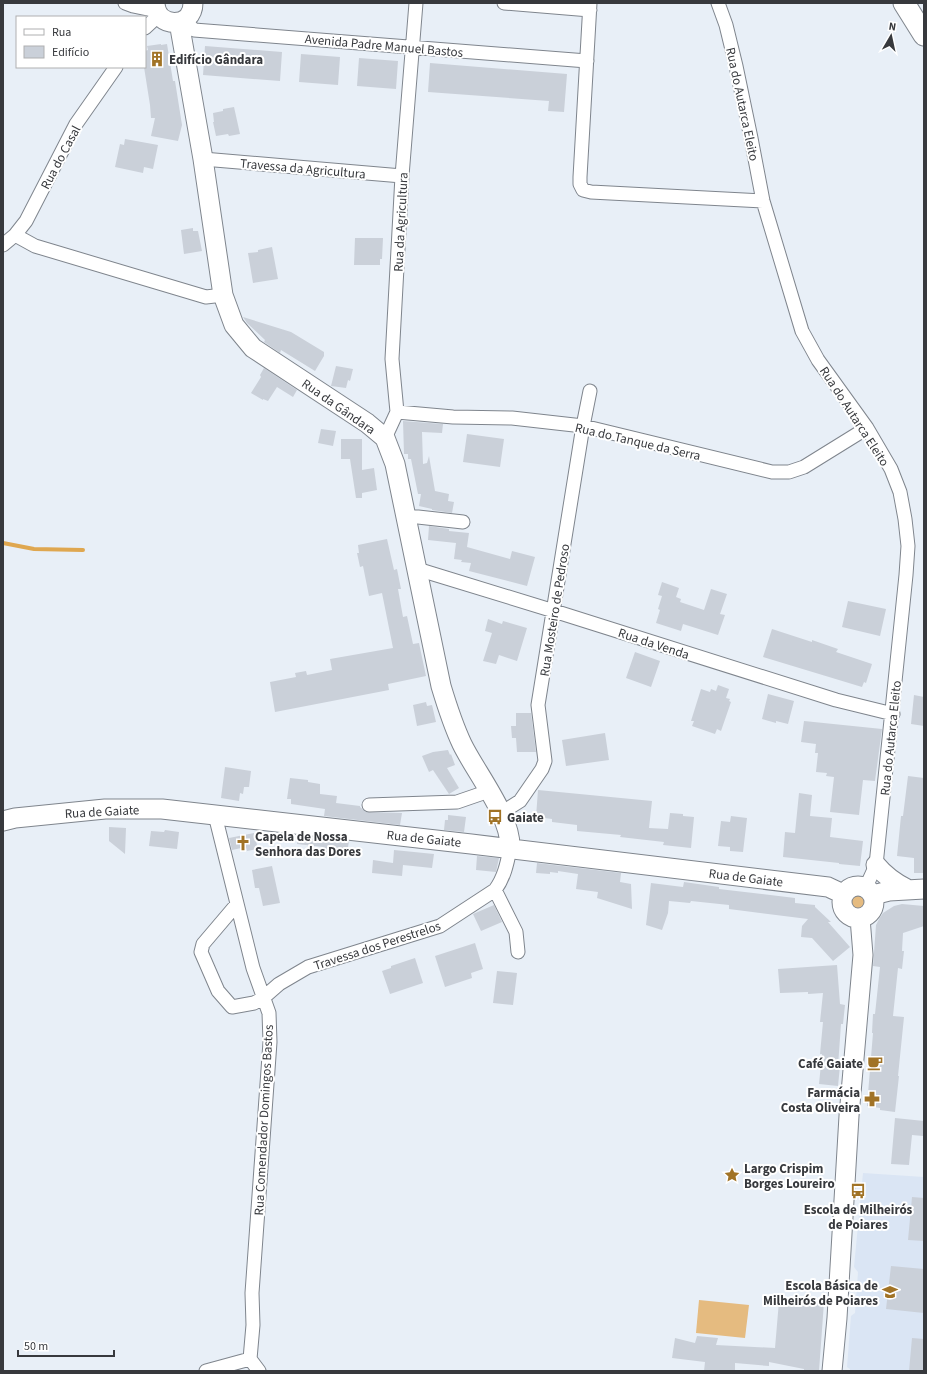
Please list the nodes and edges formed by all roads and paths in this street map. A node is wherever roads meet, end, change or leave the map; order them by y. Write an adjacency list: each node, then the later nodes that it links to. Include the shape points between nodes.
1 (125, 3): 8 (street)
2 (194, 3): 9 (main road, via 192,11)
3 (416, 3): 12 (street, Rua da Agricultura)
4 (504, 3): 7 (street)
5 (718, 3): 17 (street, Rua do Autarca Eleito, via 736,66)
6 (904, 3): 11 (main road)
7 (590, 7): 13 (street)
8 (157, 10): 9 (main road, via 168,22); 10 (street)
9 (182, 21): 12 (street, Avenida Padre Manuel Bastos, via 194,30); 15 (main road, Rua da Gândara)
10 (146, 26)
11 (924, 35)
12 (413, 47): 13 (street, Avenida Padre Manuel Bastos); 16 (street, Rua da Agricultura)
13 (587, 61): 17 (street, via 580,177 583,190)
14 (115, 68): 18 (street, Rua do Casal, via 76,124 26,221)
15 (203, 159): 16 (street, Travessa da Agricultura); 20 (main road, Rua da Gândara)
16 (402, 176): 22 (street, Rua da Agricultura, via 392,359)
17 (763, 201): 24 (street, Rua do Autarca Eleito, via 802,332 818,360)
18 (16, 234): 19 (street, Rua do Casal); 20 (street, via 35,246 206,297)
19 (3, 245)
20 (223, 294): 25 (main road, Rua da Gândara, via 234,325 253,348 367,423)
21 (590, 391): 23 (street, Rua Mosteiro de Pedroso)
22 (397, 412): 23 (street, Rua do Tanque da Serra, via 453,417 512,418); 25 (street)
23 (583, 426): 24 (street, Rua do Tanque da Serra, via 781,473 804,467); 29 (street, Rua Mosteiro de Pedroso)
24 (867, 428): 30 (street, Rua do Autarca Eleito, via 900,492 907,539 906,575)
25 (385, 438): 26 (main road, Rua da Gândara, via 395,464)
26 (406, 517): 27 (street); 28 (main road, Rua da Gândara)
27 (463, 522)
28 (416, 569): 29 (street, Rua da Venda); 31 (main road, Rua da Gândara, via 441,686 451,719)
29 (554, 611): 30 (street, Rua da Venda, via 836,700); 33 (street, Rua Mosteiro de Pedroso, via 538,705 545,761 520,800)
30 (892, 714): 37 (street, Rua do Autarca Eleito)
31 (489, 791): 32 (street, via 457,802); 33 (main road, Rua da Gândara)
32 (369, 805)
33 (501, 813): 36 (main road, Rua da Gândara, via 508,828)
34 (215, 815): 35 (main road, Rua de Gaiate, via 162,809 105,809); 36 (main road, Rua de Gaiate); 42 (street, Rua Comendador Domingos Bastos)
35 (3, 821)
36 (510, 849): 39 (street, Travessa dos Perestrelos, via 506,868); 41 (main road, Rua de Gaiate, via 828,887)
37 (876, 865): 38 (main road, via 893,882); 40 (street, Rua do Autarca Eleito)
38 (916, 889): 40 (main road)
39 (495, 890): 44 (street, via 516,932); 45 (street, Travessa dos Perestrelos, via 440,926 308,967 279,984)
40 (869, 891): 41 (main road, via 861,886 850,887); 43 (main road, via 874,900 872,910)
41 (843, 894): 43 (main road, via 841,904 846,913)
42 (237, 904): 45 (street, Rua Comendador Domingos Bastos); 45 (street, via 203,944 201,952 218,990 232,1007 254,1003)
43 (860, 918): 49 (main road, via 863,955)
44 (518, 952)
45 (263, 998): 46 (street, Rua Comendador Domingos Bastos, via 269,1013 270,1042 252,1293)
46 (250, 1359): 47 (street); 48 (street)
47 (206, 1371)
48 (259, 1371)
49 (832, 1371)

